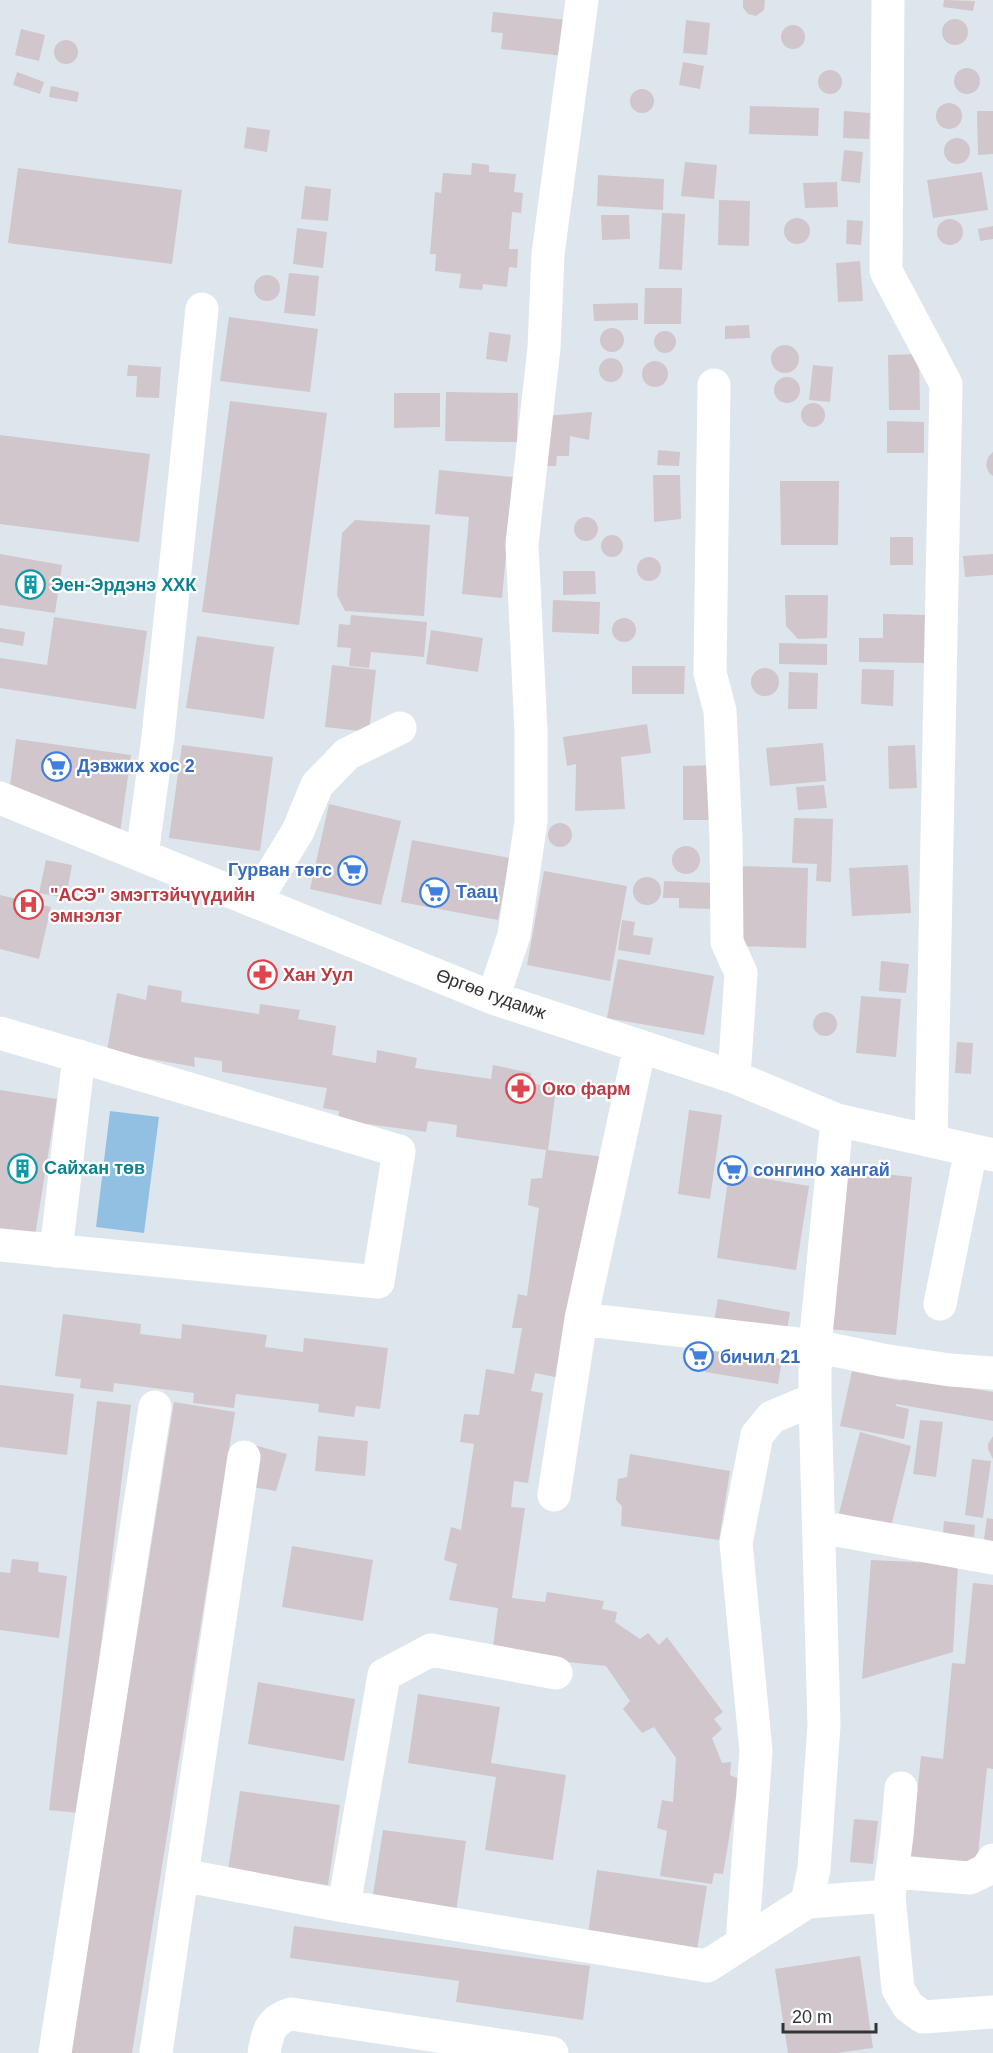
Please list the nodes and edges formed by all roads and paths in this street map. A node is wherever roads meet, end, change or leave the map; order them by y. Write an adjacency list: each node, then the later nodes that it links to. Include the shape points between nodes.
1 (582, 0): 9 (street, via 548,254 544,348 522,544 531,822 514,935)
2 (888, 0): 15 (street, via 886,271 945,384)
3 (202, 309): 7 (street)
4 (714, 385): 13 (street, via 710,673 720,711 728,942 741,973)
5 (400, 728): 8 (street, via 347,754 317,785 298,831)
6 (0, 798): 7 (street, Өргөө гудамж)
7 (142, 855): 8 (street, Өргөө гудамж)
8 (256, 900): 9 (street, Өргөө гудамж)
9 (493, 998): 11 (street, Өргөө гудамж)
10 (0, 1033): 12 (street)
11 (640, 1046): 13 (street, Өргөө гудамж); 20 (street)
12 (79, 1056): 18 (street); 18 (street, via 399,1151 378,1282)
13 (734, 1077): 14 (street, Өргөө гудамж)
14 (837, 1120): 15 (street, Өргөө гудамж); 21 (street)
15 (931, 1141): 16 (street, Өргөө гудамж)
16 (982, 1152): 19 (street)
17 (0, 1245): 18 (street)
18 (56, 1251)
19 (940, 1304)
20 (581, 1319): 21 (street); 26 (street)
21 (815, 1346): 22 (street, via 939,1369); 23 (street)
22 (993, 1373)
23 (815, 1399): 27 (street); 36 (street, via 772,1417 757,1435 736,1543 756,1751)
24 (155, 1407): 38 (street)
25 (244, 1456): 32 (street)
26 (554, 1495)
27 (819, 1527): 28 (street); 34 (street, via 824,1725 814,1869)
28 (993, 1558)
29 (556, 1673): 35 (street, via 431,1650 384,1675)
30 (901, 1788): 33 (street)
31 (993, 1860): 33 (street, via 986,1870 970,1878)
32 (182, 1875): 35 (street); 39 (street)
33 (891, 1884): 34 (street); 37 (street, via 898,1989 908,2006 923,2018)
34 (807, 1902): 36 (street)
35 (344, 1906): 36 (street, via 707,1965)
36 (742, 1943)
37 (993, 2012)
38 (55, 2053)
39 (156, 2053)
40 (264, 2053): 41 (street, via 272,2025 291,2014)
41 (552, 2053)

